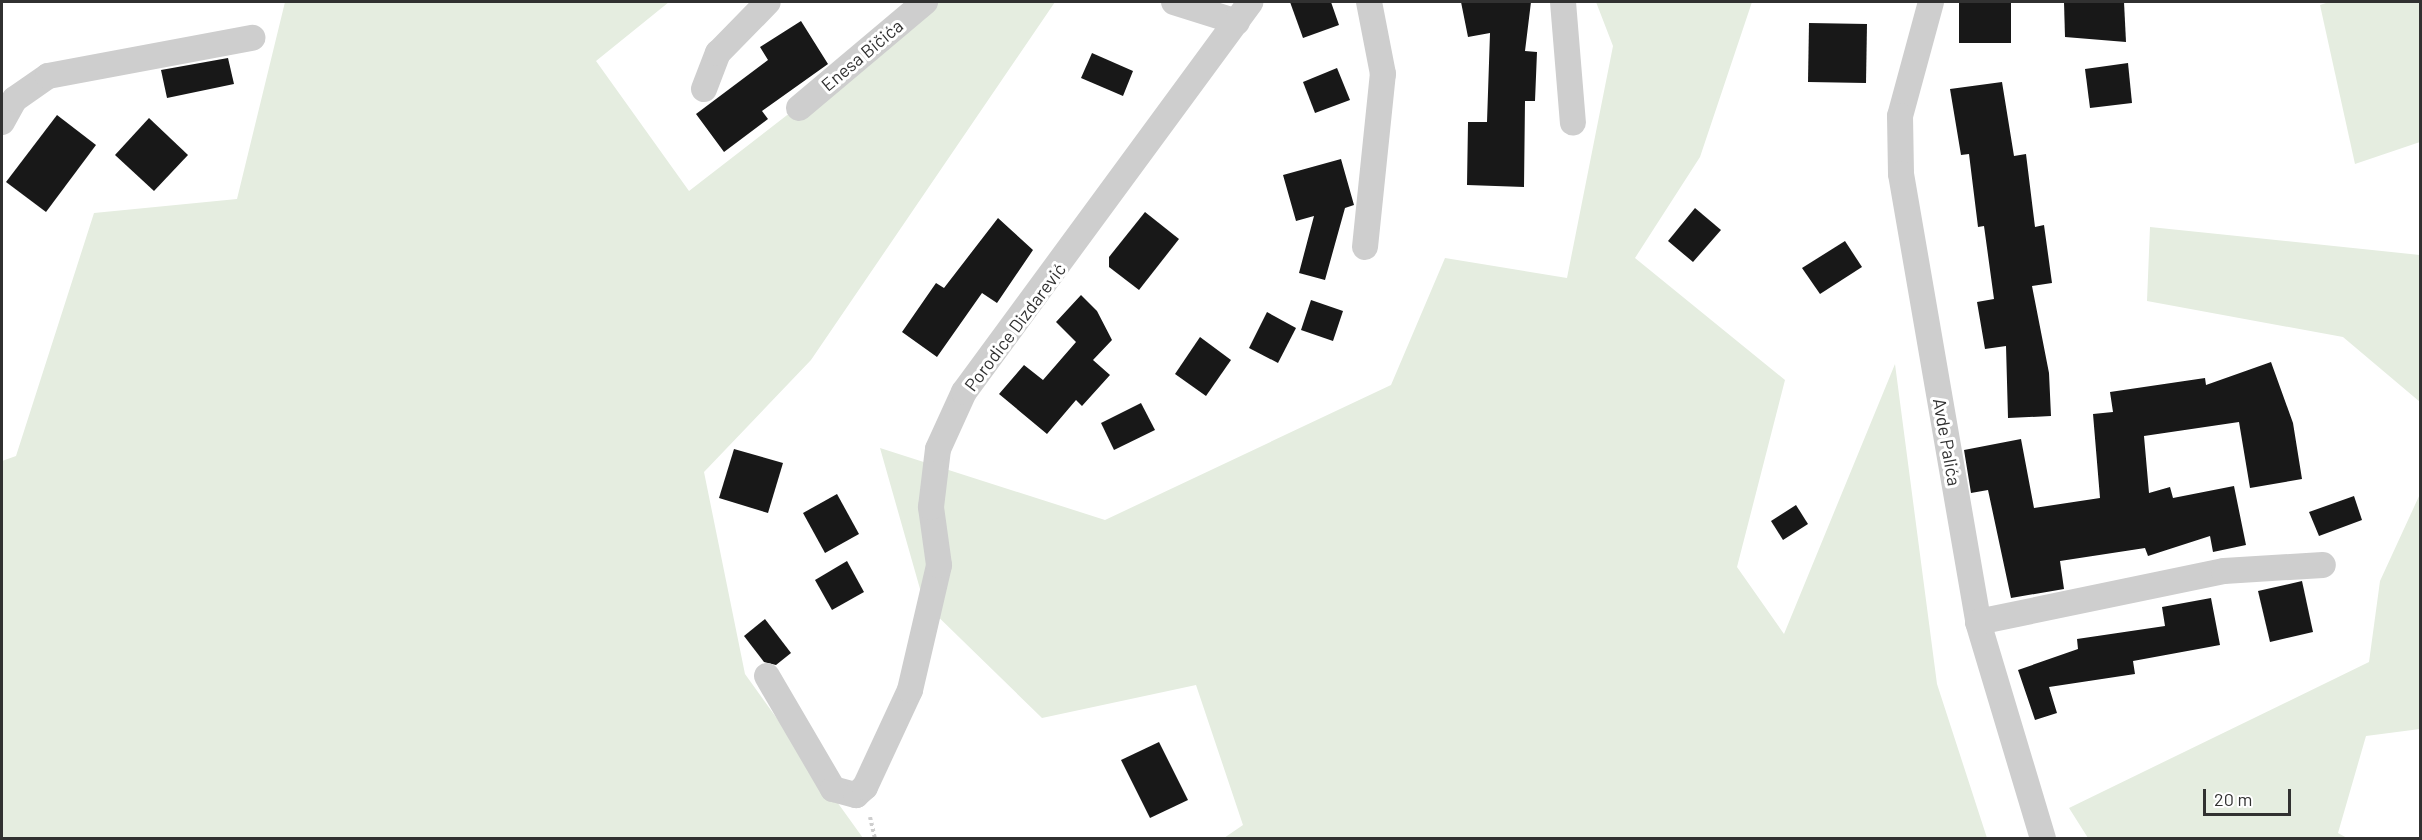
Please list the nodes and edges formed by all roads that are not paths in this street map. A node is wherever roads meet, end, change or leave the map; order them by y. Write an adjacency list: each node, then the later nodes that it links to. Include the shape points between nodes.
1 (768, 2): 9 (street, via 718,53)
2 (925, 2): 10 (street, Enesa Bičića)
3 (1174, 2): 7 (street)
4 (1369, 2): 13 (street, via 1383,74)
5 (1563, 2): 12 (street)
6 (1931, 2): 15 (street, Avde Palića, via 1900,116 1901,174)
7 (1244, 12): 16 (street, Porodice Dizdarević, via 964,392 938,449 931,507 939,565 909,690 865,787 856,795 833,789)
8 (252, 38): 11 (street, via 48,76 15,99)
9 (704, 89)
10 (799, 108)
11 (2, 122)
12 (1573, 123)
13 (1365, 247)
14 (2324, 565): 15 (street, via 2224,571)
15 (1978, 622): 17 (street, Avde Palića)
16 (767, 676)
17 (2043, 838)

